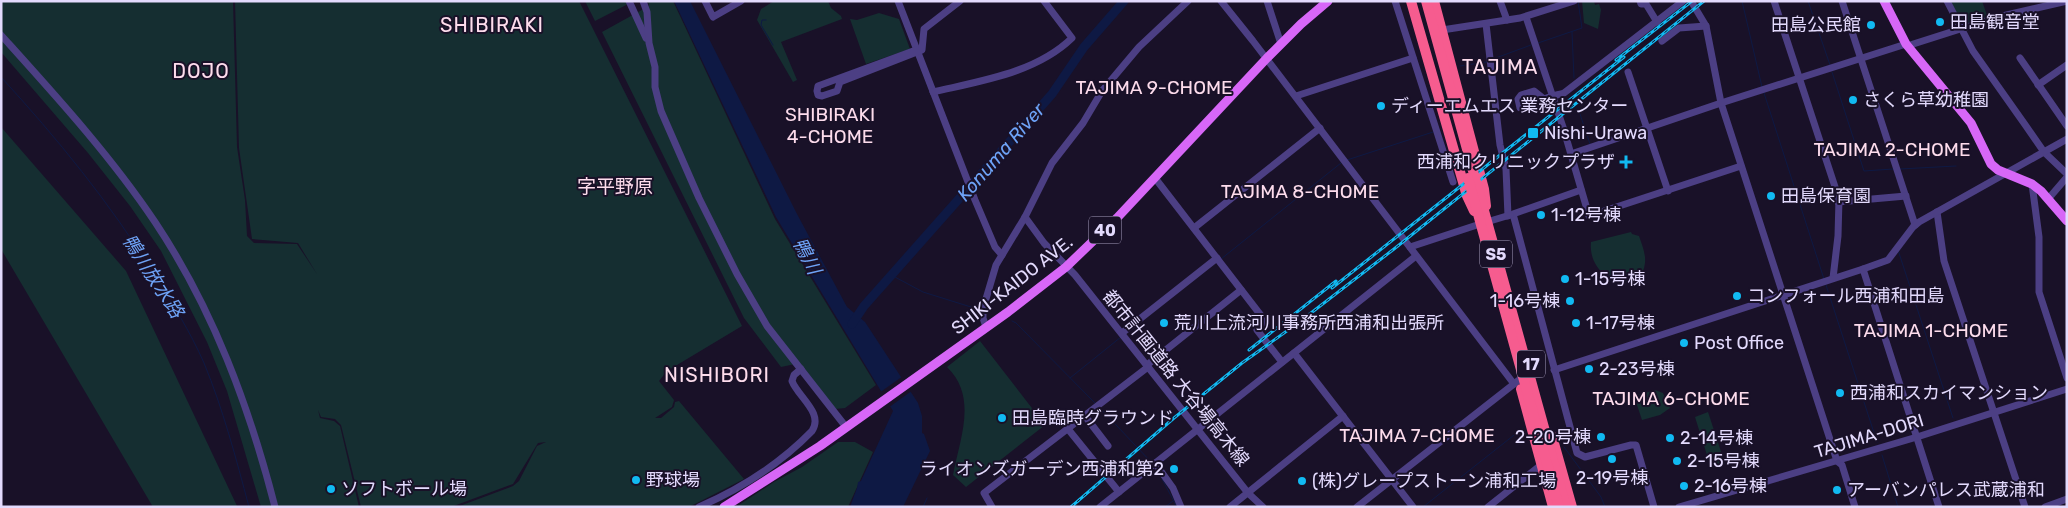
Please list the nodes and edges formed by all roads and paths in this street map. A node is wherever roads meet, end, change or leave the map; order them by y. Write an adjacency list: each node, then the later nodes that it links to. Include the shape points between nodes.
1 (629, 1): 36 (street)
2 (643, 1): 36 (street, via 647,12)
3 (705, 1): 4 (street, via 713,17)
4 (741, 1)
5 (898, 1): 39 (street)
6 (960, 1): 39 (street, via 924,28 922,50)
7 (1044, 1): 48 (street, via 1072,38 1061,49 1042,60 992,78)
8 (1188, 1): 73 (street, via 1139,47 1102,91 1083,123 1052,163)
9 (1221, 1): 40 (street)
10 (1267, 1): 37 (street)
11 (1328, 1): 37 (main road, SHIKI-KAIDO AVE. / 40)
12 (1395, 1): 41 (street)
13 (1411, 1): 70 (highway, 17)
14 (1418, 1): 70 (highway, 17); 126 (highway, S5, bridge)
15 (1427, 1): 69 (highway, 17); 127 (highway, S5, bridge)
16 (1434, 1): 33 (highway, 17)
17 (1500, 1): 28 (street)
18 (1574, 1): 27 (street)
19 (1640, 1): 29 (street, via 1646,4)
20 (1683, 1): 29 (street)
21 (1691, 1): 31 (street)
22 (1774, 1): 46 (street)
23 (1842, 1): 42 (street)
24 (1884, 1): 38 (main road)
25 (1947, 1): 32 (street)
26 (2067, 1): 32 (street)
27 (1526, 17): 28 (street); 50 (street)
28 (1507, 20): 30 (street)
29 (1657, 22): 50 (street, via 1564,93)
30 (1486, 24): 33 (street); 72 (street)
31 (1706, 26): 35 (street, via 1679,28); 51 (street)
32 (1961, 29): 38 (street); 56 (street)
33 (1442, 30): 69 (highway, 17)
34 (1, 35): 113 (street, via 124,178 184,269 240,388)
35 (1662, 41)
36 (648, 43): 93 (street, via 661,111 695,190 758,311)
37 (1281, 44): 40 (main road, SHIKI-KAIDO AVE. / 40)
38 (1906, 45): 42 (street); 59 (main road, via 1967,117 1991,164)
39 (917, 51): 39 (street, via 840,82 836,90 818,95 818,86); 48 (street)
40 (1267, 58): 49 (street); 61 (main road, SHIKI-KAIDO AVE. / 40)
41 (1413, 58): 49 (street); 62 (street)
42 (1861, 58): 46 (street); 66 (street)
43 (2020, 58): 47 (street)
44 (2067, 65): 47 (street)
45 (1628, 72): 54 (street)
46 (1800, 78): 51 (street); 68 (street)
47 (2038, 85): 52 (street)
48 (933, 92): 80 (street, via 975,200)
49 (1296, 96): 53 (street)
50 (1548, 98): 57 (street)
51 (1721, 103): 54 (street); 58 (street)
52 (2067, 126)
53 (1320, 128): 78 (street); 79 (street)
54 (1646, 128): 57 (street); 65 (street)
55 (2067, 139): 56 (street)
56 (2044, 152): 59 (street); 60 (street)
57 (1570, 154): 64 (street)
58 (1741, 166): 65 (street); 87 (street)
59 (2007, 173): 63 (main road); 71 (street)
60 (2067, 176): 67 (street)
61 (1155, 178): 78 (street); 83 (main road, SHIKI-KAIDO AVE. / 40)
62 (1454, 182)
63 (2032, 184): 67 (main road); 95 (street, via 2039,237 2039,292)
64 (1580, 190): 65 (street, via 1589,216); 72 (street)
65 (1668, 191)
66 (1906, 196): 68 (street); 77 (street)
67 (2049, 198): 75 (main road)
68 (1838, 202): 85 (street)
69 (1486, 205): 74 (highway, 17)
70 (1473, 208): 76 (highway, 17)
71 (1937, 212): 77 (street); 98 (street, via 1944,261)
72 (1510, 215): 74 (street); 94 (street)
73 (1025, 217): 80 (street); 83 (street, 都市計画道路 大谷場高木線)
74 (1490, 221): 128 (highway, 17)
75 (2067, 221)
76 (1477, 225): 79 (street); 96 (highway, 17)
77 (1915, 225): 84 (street, via 1888,260)
78 (1194, 228): 82 (street)
79 (1410, 247): 81 (street)
80 (1002, 255): 88 (street, via 982,309)
81 (1416, 256): 90 (street); 96 (street)
82 (1218, 260): 86 (street); 89 (street)
83 (1066, 267): 88 (main road, SHIKI-KAIDO AVE. / 40); 89 (street, 都市計画道路 大谷場高木線)
84 (1863, 269): 85 (street); 104 (street)
85 (1833, 278): 87 (street)
86 (1242, 290): 91 (street, via 1266,322 1257,330); 92 (street)
87 (1783, 294): 94 (street); 106 (street)
88 (986, 327): 101 (main road, SHIKI-KAIDO AVE. / 40)
89 (1123, 335): 92 (street, 都市計画道路 大谷場高木線)
90 (1294, 353): 91 (street); 100 (street)
91 (1282, 362): 103 (street)
92 (1147, 366): 99 (street); 103 (street, 都市計画道路 大谷場高木線)
93 (801, 369): 101 (street); 114 (street, via 792,381 815,417 812,431 770,467)
94 (1554, 370): 129 (street, via 1577,453 1585,457 1636,445)
95 (2067, 378)
96 (1516, 382): 108 (highway, 17); 109 (street)
97 (2067, 389): 98 (street, TAJIMA-DORI)
98 (1993, 412): 104 (street, TAJIMA-DORI); 133 (street)
99 (1085, 416): 102 (street); 105 (street)
100 (1343, 416): 109 (street); 111 (street)
101 (846, 427): 115 (main road, 40)
102 (1068, 429): 110 (street); 116 (street, via 984,493)
103 (1197, 430): 107 (street); 111 (street, 都市計画道路 大谷場高木線)
104 (1917, 437): 106 (street, TAJIMA-DORI); 132 (street)
105 (1108, 446)
106 (1838, 461): 130 (street, TAJIMA-DORI); 131 (street)
107 (1155, 463): 110 (street); 118 (street)
108 (1541, 465): 124 (street); 125 (highway, 17)
109 (1392, 479): 122 (street); 123 (street)
110 (1119, 492): 117 (street)
111 (1250, 495): 119 (street); 120 (street); 121 (street, 都市計画道路 大谷場高木線)
112 (2067, 500): 134 (street)
113 (275, 507)
114 (699, 507)
115 (724, 507)
116 (992, 507)
117 (1100, 507)
118 (1182, 507)
119 (1230, 507)
120 (1256, 507)
121 (1263, 507)
122 (1357, 507)
123 (1413, 507)
124 (1488, 507)
125 (1553, 507)
126 (1559, 507)
127 (1566, 507)
128 (1572, 507)
129 (1654, 507)
130 (1679, 507)
131 (1855, 507)
132 (1939, 507)
133 (2024, 507)
134 (2045, 507)

